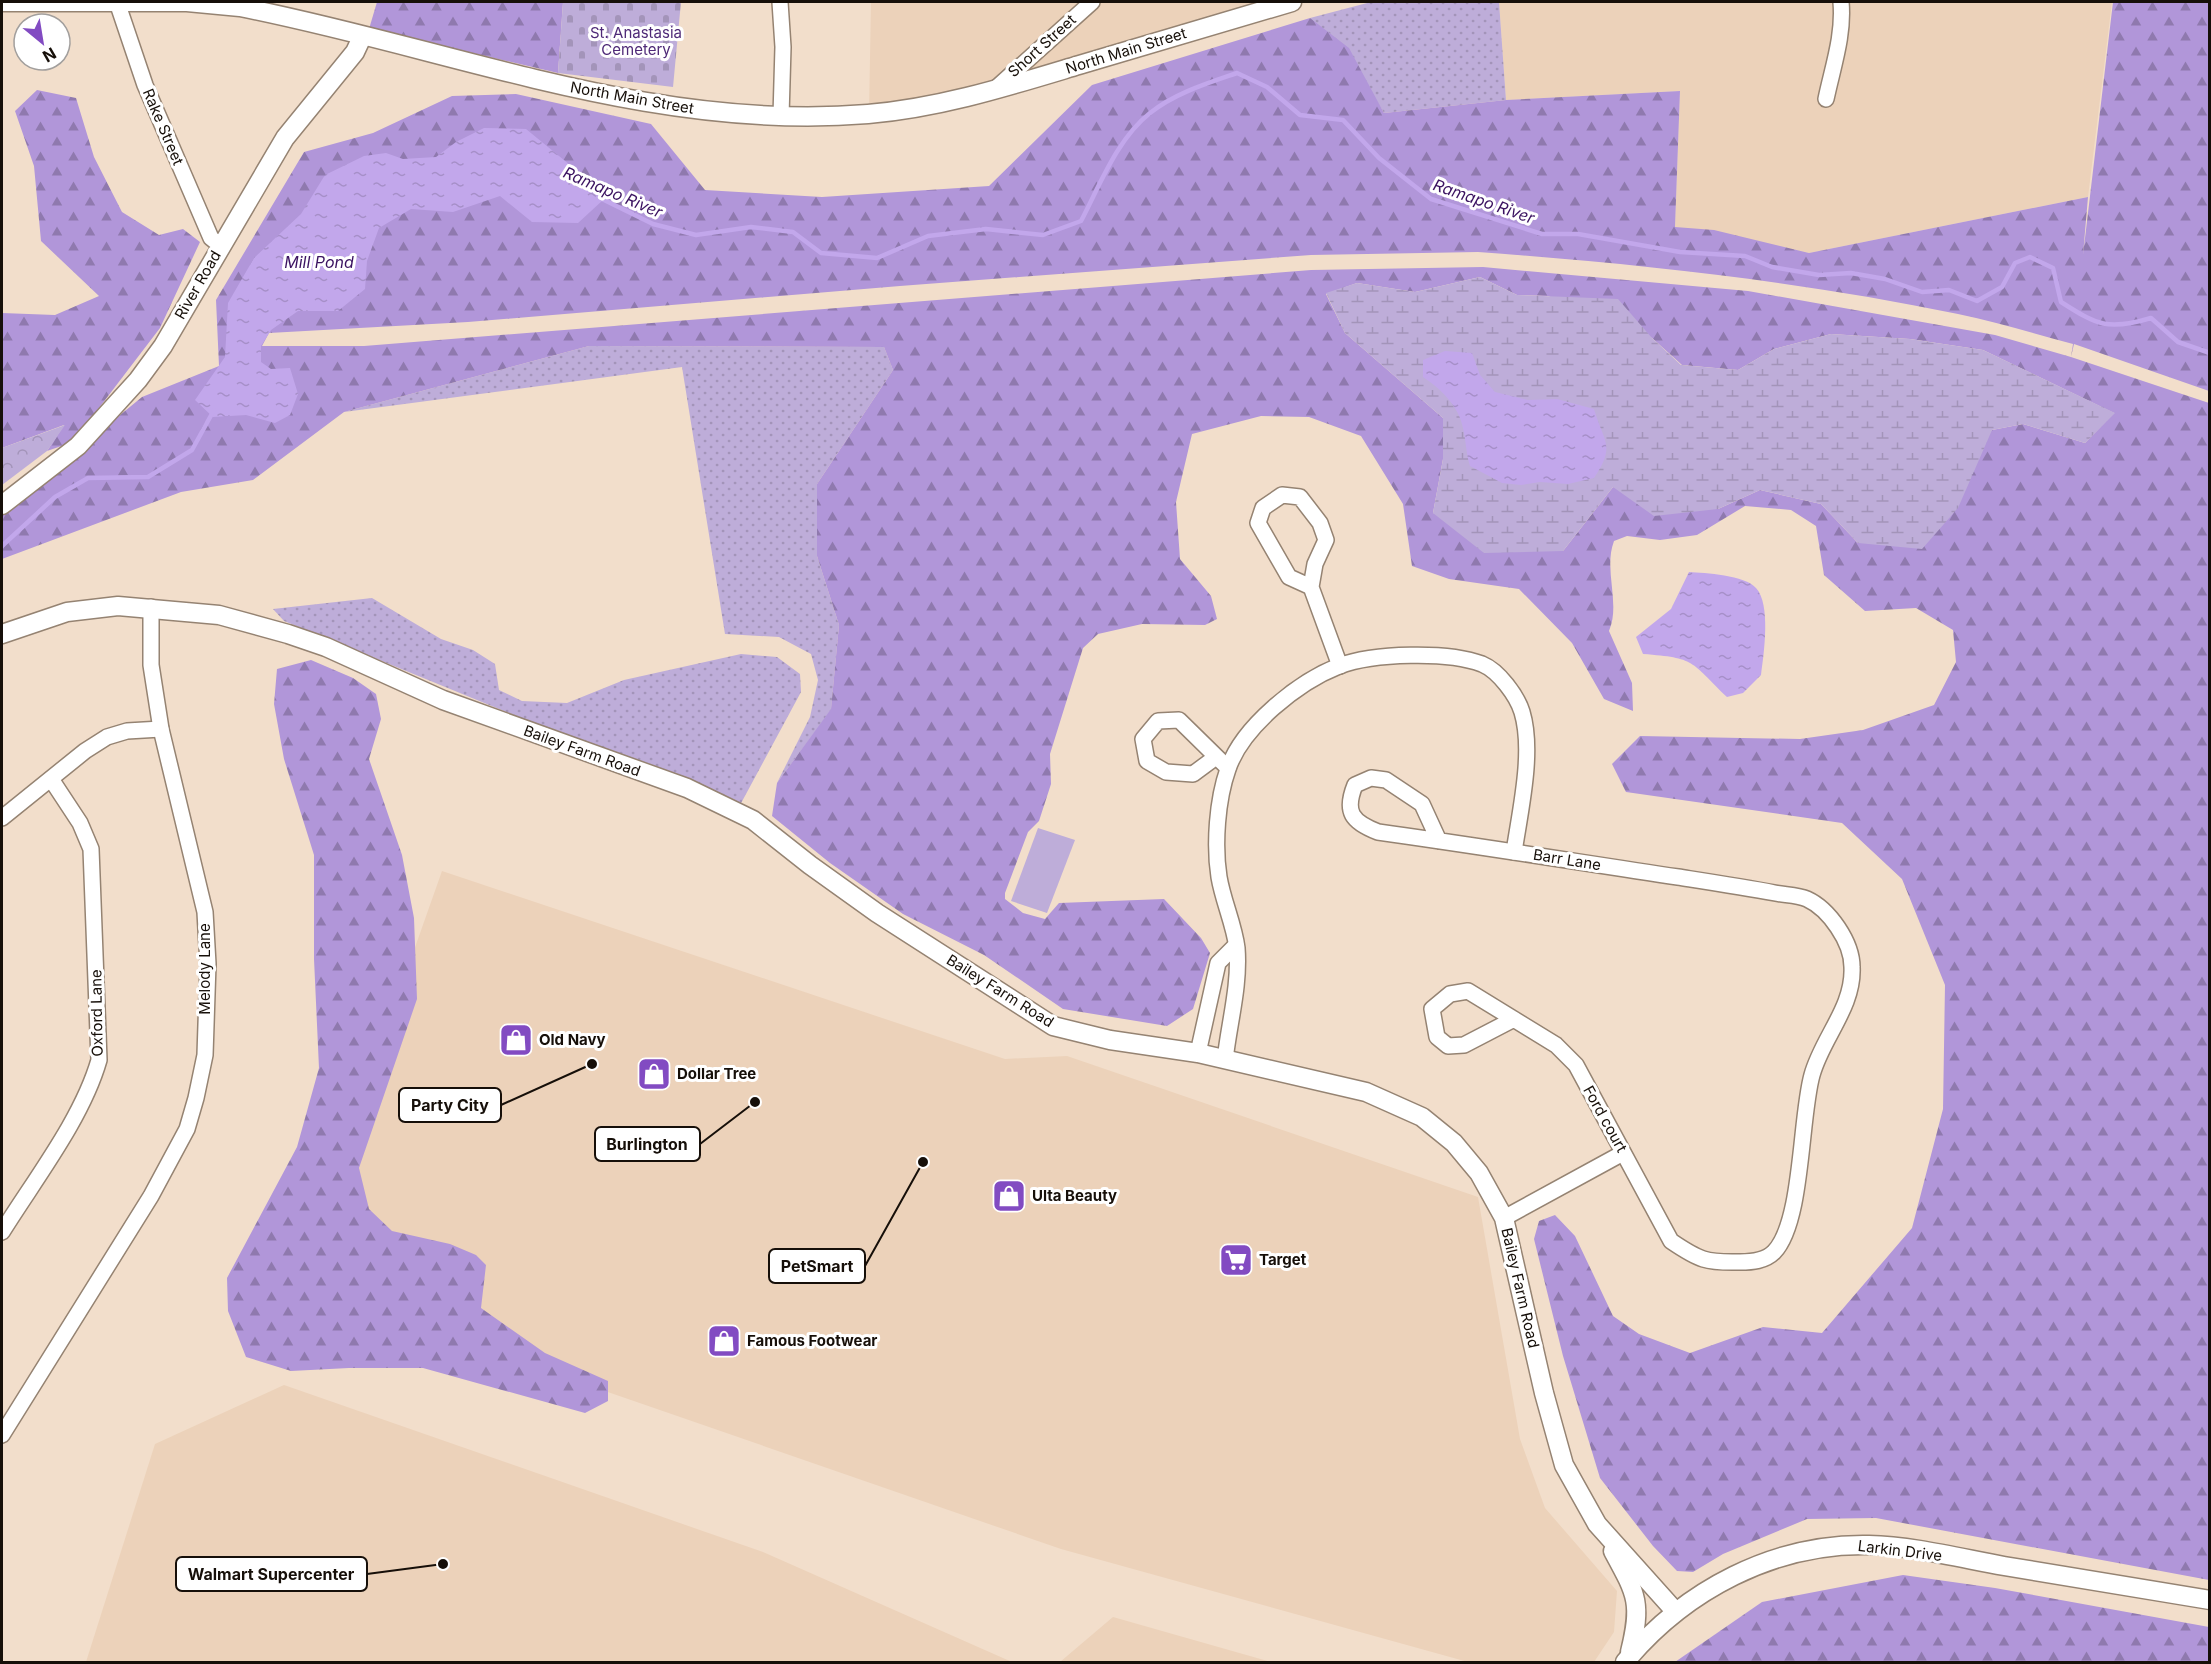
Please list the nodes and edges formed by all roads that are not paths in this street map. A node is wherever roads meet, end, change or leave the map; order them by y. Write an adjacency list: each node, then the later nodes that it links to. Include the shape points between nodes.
1 (2, 2): 2 (street, North Main Street)
2 (117, 2): 7 (street, North Main Street, via 240,7); 11 (street, Rake Street, via 145,85 211,238)
3 (780, 2): 10 (street)
4 (1092, 2): 8 (street, Short Street)
5 (1292, 2): 8 (street, North Main Street)
6 (1841, 2): 9 (street, via 1843,20)
7 (362, 37): 10 (street, North Main Street, via 672,108); 11 (street, River Road, via 355,52 285,138)
8 (992, 91): 10 (street, North Main Street, via 869,114)
9 (1826, 99)
10 (781, 116)
11 (221, 246): 12 (street, River Road, via 163,346 113,410 78,446)
12 (2, 505)
13 (1311, 587): 13 (street, via 1315,564 1326,540 1320,522 1300,497 1282,495 1263,508 1258,523 1289,577); 16 (street)
14 (151, 607): 15 (street, via 68,612); 17 (street, Melody Lane, via 151,665); 26 (street, Bailey Farm Road, via 219,615 327,647 443,700 687,788 753,820 877,913 1053,1026 1110,1040)
15 (2, 634)
16 (1340, 666): 19 (street, Barr Lane, via 1303,684 1271,708); 23 (street, Barr Lane, via 1414,655 1452,657 1484,665 1507,685 1522,711 1527,739)
17 (161, 729): 20 (street, via 127,731 107,737); 32 (street, Melody Lane, via 205,912 205,1055 196,1098 186,1129 151,1196)
18 (1216, 757): 18 (street, via 1179,720 1158,721 1143,740 1147,761 1166,772 1192,774); 19 (street)
19 (1228, 768): 24 (street, Barr Lane, via 1217,825 1219,876)
20 (51, 779): 21 (street); 30 (street, Oxford Lane, via 80,822 91,849 99,1060 93,1081)
21 (2, 818)
22 (1439, 841): 22 (street, via 1378,832 1360,825 1350,812 1355,785 1371,778 1386,780 1422,804); 23 (street)
23 (1514, 852): 31 (street, Barr Lane, via 1807,900 1828,916 1845,939 1852,966 1848,994 1811,1075 1793,1205 1784,1236 1774,1252 1756,1262 1698,1259)
24 (1236, 945): 26 (street, via 1218,963); 27 (street, Barr Lane, via 1239,978)
25 (1514, 1019): 25 (street, Ford court, via 1464,1046 1448,1046 1437,1037 1432,1009 1450,994 1468,991); 28 (street, Ford court, via 1556,1045 1575,1065)
26 (1198, 1053): 27 (street, Bailey Farm Road)
27 (1225, 1060): 29 (street, Bailey Farm Road, via 1366,1092 1422,1117 1467,1158)
28 (1623, 1153): 29 (street); 31 (street, Ford court)
29 (1504, 1218): 33 (street, Bailey Farm Road, via 1564,1465)
30 (2, 1232)
31 (1671, 1241)
32 (2, 1435)
33 (1598, 1524): 35 (street, Bailey Farm Road); 36 (street, via 1637,1602 1639,1617)
34 (2210, 1600): 35 (street, Larkin Drive, via 1923,1552 1851,1545 1787,1554 1712,1587)
35 (1675, 1611): 36 (street, Larkin Drive)
36 (1627, 1660)

